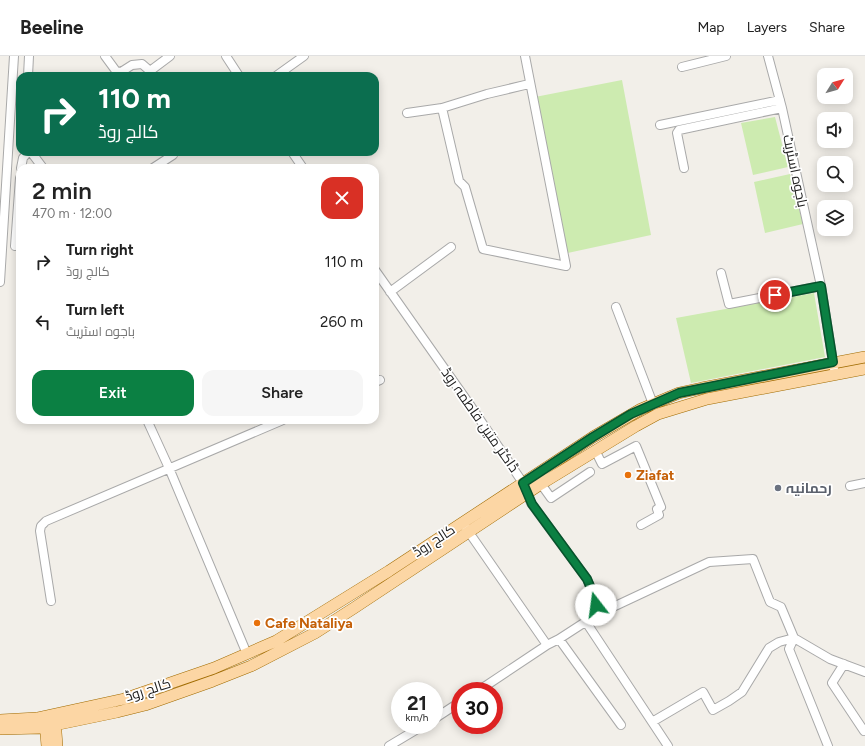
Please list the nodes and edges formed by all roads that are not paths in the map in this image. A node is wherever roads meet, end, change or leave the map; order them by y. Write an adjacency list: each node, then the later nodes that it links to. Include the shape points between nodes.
1 (14, 56): 31 (street)
2 (29, 56): 11 (street)
3 (105, 56): 12 (street)
4 (170, 56): 15 (street)
5 (226, 56): 16 (street)
6 (304, 56): 17 (street)
7 (525, 56): 18 (street)
8 (726, 56): 10 (street)
9 (768, 56): 19 (street, باجوہ اسٹریٹ)
10 (682, 67)
11 (28, 72)
12 (117, 72)
13 (121, 72): 14 (street, via 132,65 142,64)
14 (148, 72)
15 (152, 72)
16 (236, 72)
17 (282, 72)
18 (530, 84): 20 (street); 20 (street, via 566,266 483,249 465,187 459,181)
19 (781, 104): 22 (street); 25 (street, via 679,130 677,133); 32 (street, باجوہ اسٹریٹ)
20 (442, 108): 21 (street)
21 (407, 113)
22 (660, 124)
23 (172, 156): 24 (street)
24 (160, 164)
25 (684, 168)
26 (16, 232): 27 (street)
27 (15, 246)
28 (451, 247): 33 (street)
29 (721, 273): 32 (street, via 728,304)
30 (379, 276): 33 (street, ڈاکٹر متین فاطمہ روڈ)
31 (0, 282)
32 (821, 286): 36 (street, باجوہ اسٹریٹ)
33 (390, 292): 48 (street, ڈاکٹر متین فاطمہ روڈ)
34 (616, 307): 39 (street)
35 (865, 357): 36 (main road, کالج روڈ)
36 (833, 362): 38 (street, باجوہ اسٹریٹ); 39 (main road, کالج روڈ, via 679,393)
37 (865, 369): 38 (main road, کالج روڈ)
38 (835, 375): 42 (main road, کالج روڈ, via 692,403 658,414)
39 (653, 404): 48 (main road, کالج روڈ, via 593,437)
40 (149, 424): 43 (street)
41 (274, 424): 43 (street)
42 (595, 450): 46 (main road, کالج روڈ); 49 (street, via 602,464 636,446 661,507 657,509 659,514)
43 (169, 468): 51 (street, via 46,521 41,526); 57 (street)
44 (590, 472): 46 (street, via 551,498)
45 (865, 483): 47 (street)
46 (541, 484): 48 (main road, کالج روڈ)
47 (850, 486)
48 (525, 488): 50 (main road, کالج روڈ); 52 (street, ڈاکٹر متین فاطمہ روڈ, via 532,504 587,579 596,605)
49 (641, 525)
50 (465, 527): 56 (street); 57 (main road, کالج روڈ, via 276,641); 62 (main road, کالج روڈ, via 354,608 315,633 251,666 145,705 116,712)
51 (51, 601)
52 (596, 616): 53 (street); 54 (street, via 709,562 753,558 770,602 781,607)
53 (583, 623): 55 (street); 63 (street)
54 (794, 638): 58 (street, via 830,659); 63 (street, via 769,648 742,692 729,701 713,710 703,692); 72 (street, via 789,649)
55 (560, 639): 56 (street); 64 (street)
56 (547, 645): 60 (street)
57 (247, 654): 62 (main road, کالج روڈ, via 124,699)
58 (844, 664): 59 (street); 66 (street, via 832,683)
59 (865, 672)
60 (492, 682)
61 (0, 720): 62 (main road, کالج روڈ)
62 (50, 721): 65 (main road, کالج روڈ, via 33,729); 68 (main road); 69 (main road)
63 (652, 722): 71 (street)
64 (621, 725)
65 (0, 729)
66 (864, 731)
67 (409, 734): 70 (street)
68 (47, 746)
69 (57, 746)
70 (389, 746)
71 (668, 746)
72 (828, 746)

